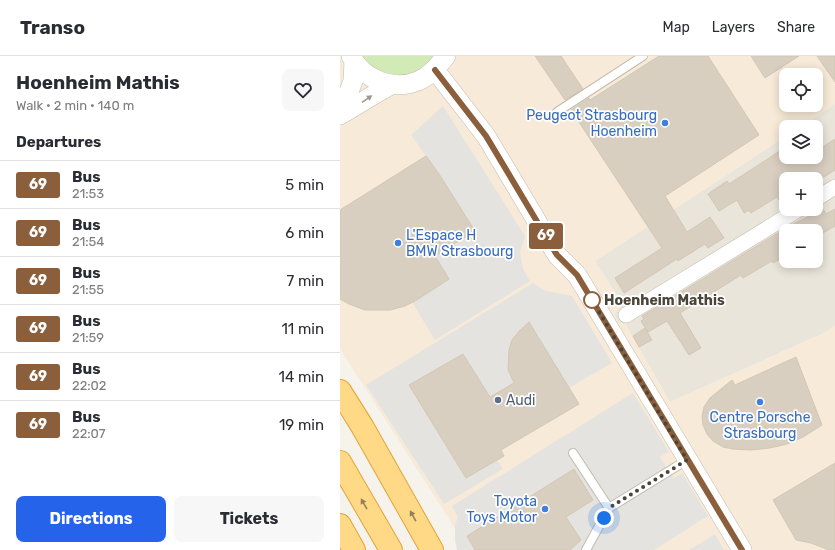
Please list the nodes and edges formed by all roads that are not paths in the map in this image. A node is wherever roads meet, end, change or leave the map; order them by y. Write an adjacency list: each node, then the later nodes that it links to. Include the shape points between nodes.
1 (643, 56): 5 (lane)
2 (352, 58): 4 (street, via 368,76); 6 (street, via 353,81)
3 (440, 63): 4 (street, via 419,81 402,85); 13 (street, via 557,255 577,275)
4 (393, 84): 6 (street, one-way to 4)
5 (557, 112)
6 (340, 115)
7 (835, 187): 8 (street)
8 (823, 195)
9 (787, 216): 10 (street)
10 (626, 314)
11 (340, 391): 19 (highway, one-way to 11)
12 (573, 453): 15 (lane)
13 (687, 460): 15 (lane); 21 (street)
14 (340, 462): 18 (highway, one-way to 14)
15 (609, 508): 20 (lane)
16 (340, 525): 17 (highway)
17 (354, 550)
18 (391, 550)
19 (432, 550)
20 (586, 550)
21 (742, 550)

